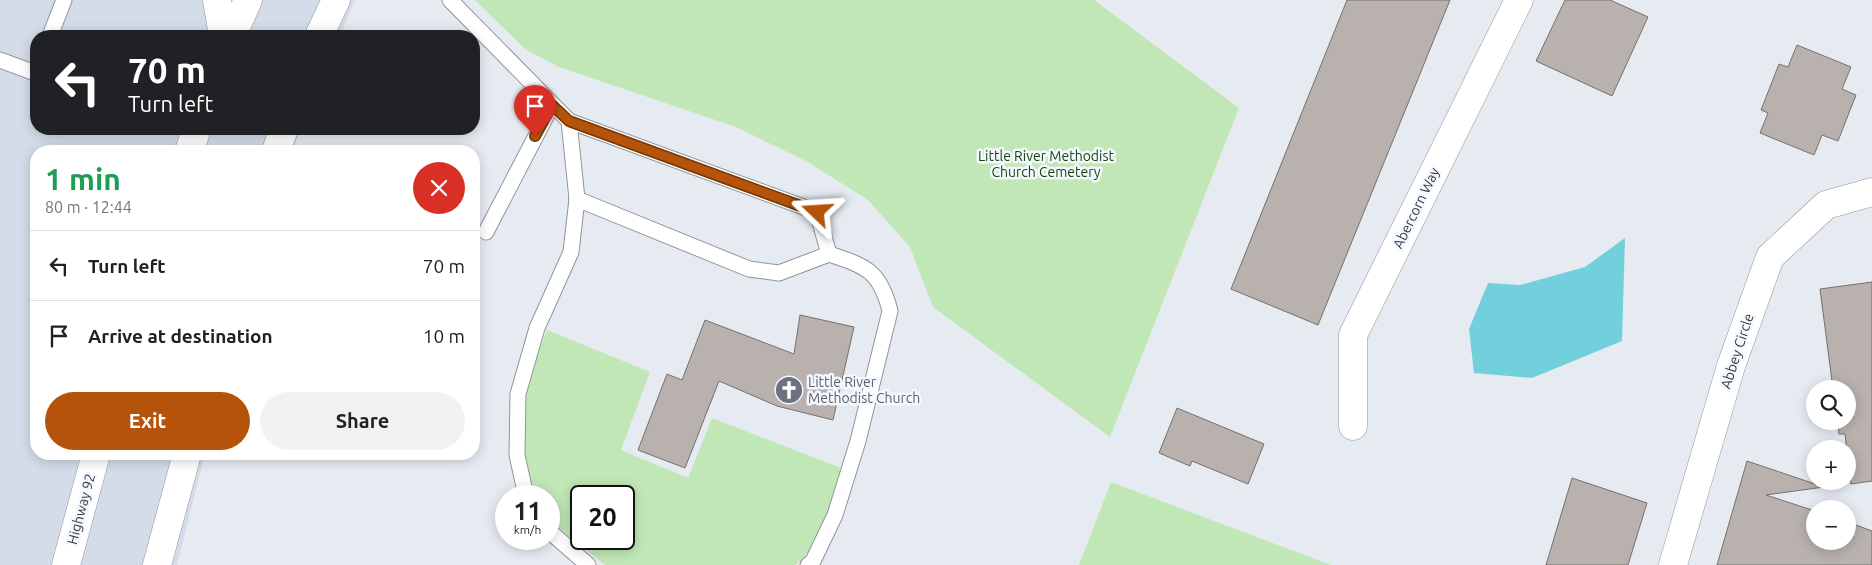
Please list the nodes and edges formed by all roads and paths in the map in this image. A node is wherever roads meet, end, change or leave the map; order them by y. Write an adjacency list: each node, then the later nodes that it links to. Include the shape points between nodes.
1 (64, 0): 7 (lane)
2 (217, 0): 8 (street)
3 (248, 0): 9 (street)
4 (336, 0): 10 (street)
5 (450, 0): 11 (lane)
6 (1519, 0): 21 (street, Abercorn Way, via 1353,335)
7 (52, 30)
8 (222, 30)
9 (235, 30)
10 (322, 30)
11 (479, 30)
12 (480, 31): 15 (lane)
13 (0, 60): 14 (lane)
14 (30, 71)
15 (552, 105): 16 (lane); 19 (lane)
16 (569, 121): 18 (lane); 20 (lane, via 817,212)
17 (1872, 192): 30 (street, Abbey Circle, via 1826,205 1770,257 1731,366)
18 (577, 199): 20 (lane, via 749,269 779,273); 24 (lane, via 571,252 537,328 518,394 517,455)
19 (486, 232)
20 (828, 254): 29 (lane, via 864,265 885,290 890,311 858,440 835,515)
21 (1353, 426)
22 (94, 460): 26 (street, Highway 92)
23 (185, 460): 27 (street)
24 (524, 485)
25 (560, 541): 28 (lane)
26 (66, 565)
27 (157, 565)
28 (588, 565)
29 (808, 565)
30 (1673, 565)

